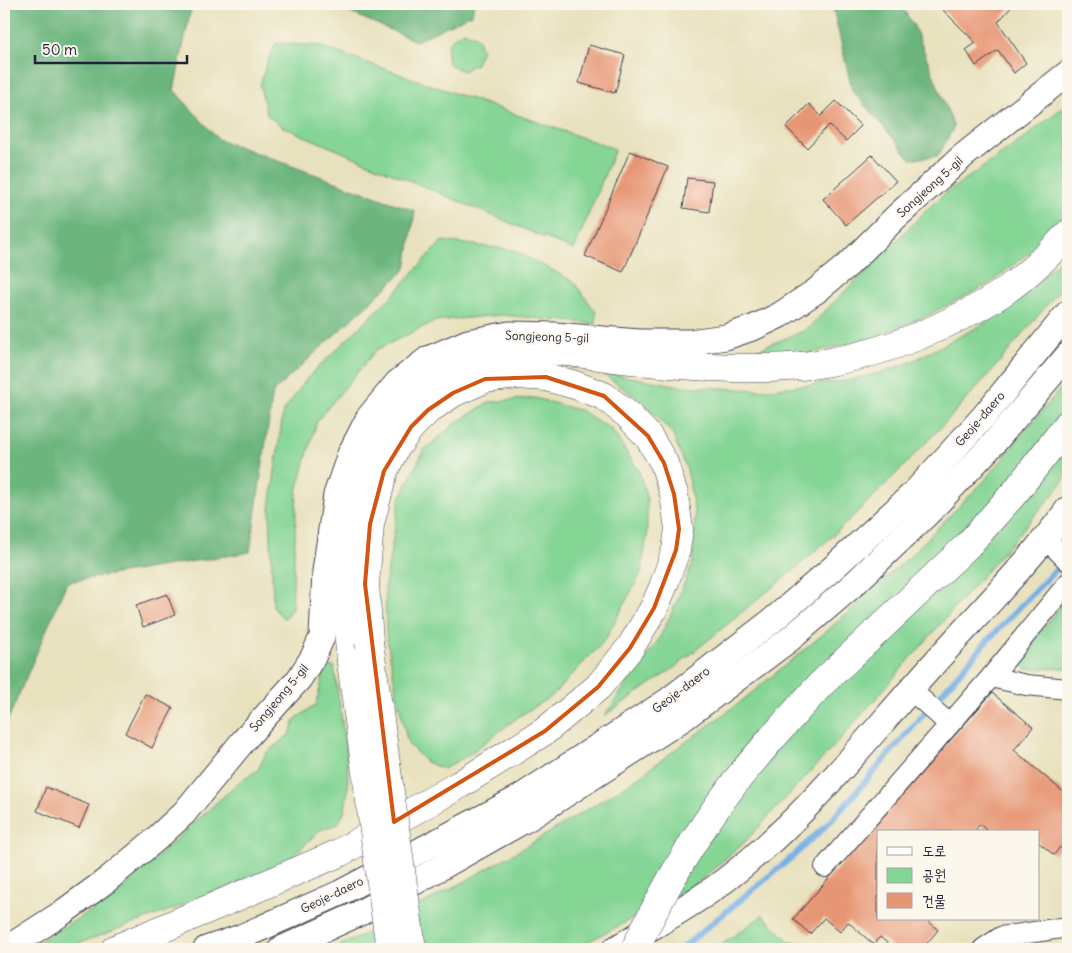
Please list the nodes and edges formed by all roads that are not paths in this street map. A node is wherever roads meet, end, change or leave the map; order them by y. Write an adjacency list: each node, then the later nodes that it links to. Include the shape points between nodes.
1 (1068, 73): 17 (street, Songjeong 5-gil, via 963,156 816,291 780,315 726,337 690,342 509,334 468,342 428,360 397,383 369,417 350,454 336,495 325,571 322,637 299,679 184,813 155,840 70,908)
2 (1068, 234): 10 (highway, via 1025,275 986,303 873,353 811,365 754,368 647,362 538,350 485,353 446,368 414,390 393,414 375,439 361,469 350,506 345,544 346,606)
3 (1068, 313): 19 (street, Geoje-daero, via 984,416 914,493 773,620 669,700 518,798 340,893)
4 (1068, 355): 20 (street, Geoje-daero, via 993,444 929,512 854,584 790,639 684,718 532,816 360,913)
5 (1068, 424): 24 (highway, bridge, via 1016,491 968,545 820,685 733,785 670,879)
6 (1068, 509): 7 (street)
7 (1045, 538): 8 (street); 13 (street)
8 (1068, 561)
9 (1068, 583): 11 (street)
10 (360, 652): 18 (highway, via 370,524 384,471 410,427 428,410 453,393 485,378 546,377 604,396 648,436 664,463 674,494 679,529 676,550 654,608 630,648 598,687 545,731 459,785 339,853); 21 (highway, bridge); 22 (highway, bridge)
11 (991, 676): 12 (street, via 1026,685); 14 (street)
12 (1068, 688)
13 (911, 690): 14 (street); 23 (street, via 805,809 767,845 724,881)
14 (949, 724): 15 (street)
15 (825, 867)
16 (1068, 928): 25 (street, via 1001,937)
17 (6, 949)
18 (115, 949)
19 (206, 949)
20 (281, 949)
21 (390, 949)
22 (412, 949)
23 (614, 949)
24 (635, 949)
25 (982, 949)

